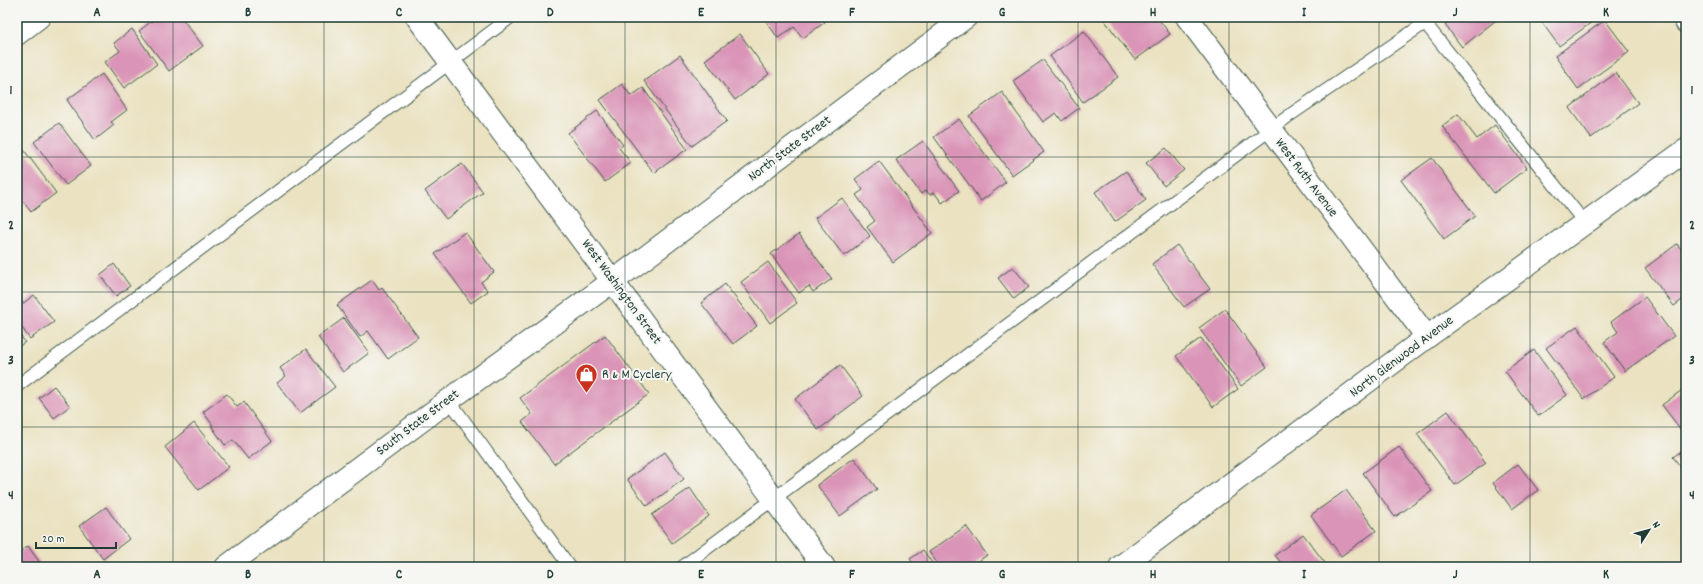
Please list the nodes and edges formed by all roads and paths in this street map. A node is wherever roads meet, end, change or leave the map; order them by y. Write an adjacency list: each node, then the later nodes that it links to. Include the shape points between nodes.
1 (39, 17): 9 (street)
2 (417, 17): 10 (street, West Washington Street)
3 (511, 17): 10 (lane)
4 (966, 17): 14 (street, North State Street)
5 (1187, 17): 11 (street, West Ruth Avenue)
6 (1684, 17): 8 (street)
7 (1423, 20): 11 (lane); 13 (lane)
8 (1686, 22)
9 (17, 34)
10 (450, 63): 14 (street, West Washington Street); 16 (lane)
11 (1271, 131): 15 (street, West Ruth Avenue); 18 (lane)
12 (1686, 150): 13 (street, North Glenwood Avenue)
13 (1585, 223): 15 (street, North Glenwood Avenue)
14 (612, 281): 17 (street, South State Street); 18 (street, West Washington Street)
15 (1427, 337): 23 (street, North Glenwood Avenue)
16 (17, 386)
17 (449, 400): 19 (street, South State Street); 20 (lane)
18 (773, 499): 21 (lane); 22 (street, West Washington Street)
19 (226, 567)
20 (570, 567)
21 (682, 567)
22 (824, 567)
23 (1120, 567)

